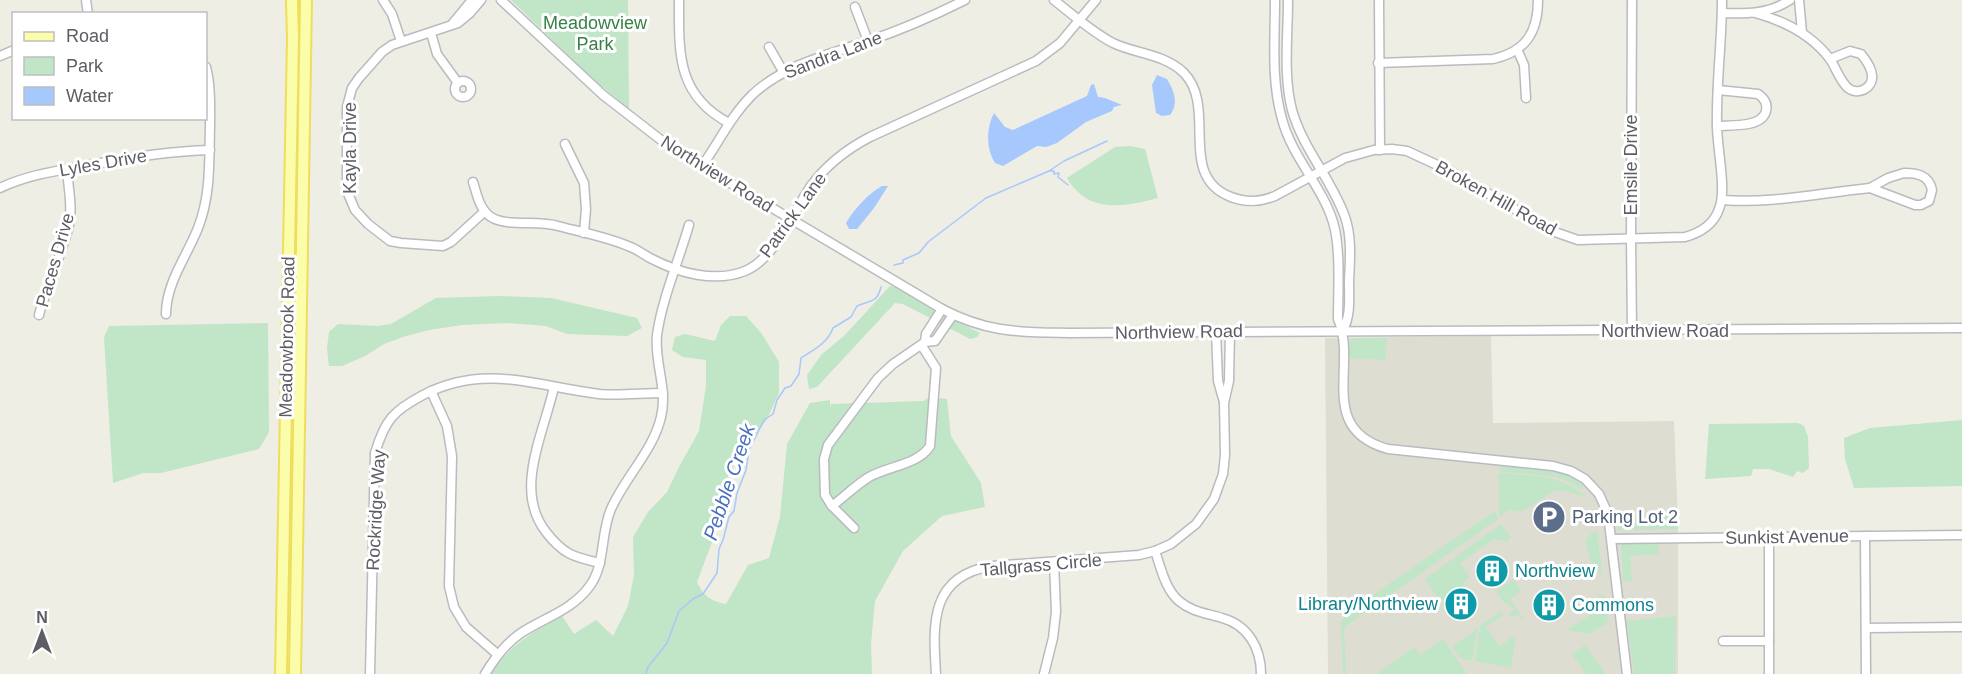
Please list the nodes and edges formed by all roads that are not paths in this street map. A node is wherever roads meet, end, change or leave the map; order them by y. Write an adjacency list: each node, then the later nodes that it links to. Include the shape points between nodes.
1 (292, 0): 88 (main road, Meadowbrook Road)
2 (306, 0): 89 (main road, Meadowbrook Road)
3 (382, 0): 26 (street, via 392,14)
4 (472, 0): 23 (street)
5 (481, 0): 23 (street, Kayla Drive, via 466,18)
6 (501, 0): 44 (street, Northview Road, via 603,95 670,147)
7 (679, 0): 37 (street, via 679,50 685,76 700,102)
8 (965, 0): 27 (street, Sandra Lane)
9 (1054, 0): 22 (street)
10 (1096, 0): 22 (street, Patrick Lane)
11 (1275, 0): 40 (street, via 1275,84)
12 (1288, 0): 38 (street, via 1288,83)
13 (1379, 0): 31 (street)
14 (1538, 0): 29 (street, via 1534,30)
15 (1632, 0): 56 (street, Emsile Drive)
16 (1722, 0): 20 (street)
17 (1790, 0): 21 (street)
18 (1799, 0): 24 (street)
19 (855, 7): 27 (street)
20 (1722, 13): 21 (street); 35 (street)
21 (1755, 13): 24 (street)
22 (1080, 20): 47 (street, via 1112,42 1167,61 1186,75 1197,94 1202,166 1210,182 1226,195 1243,201 1263,200); 53 (street, Patrick Lane, via 1060,43 1030,65 849,149 821,174)
23 (451, 27): 25 (street, Kayla Drive)
24 (1802, 32): 30 (street)
25 (431, 33): 26 (street, Kayla Drive); 34 (street, via 438,54)
26 (401, 41): 52 (street, Kayla Drive, via 382,52 359,78 348,98 347,191 354,210 390,241 443,246)
27 (868, 41): 32 (street, Sandra Lane)
28 (769, 47): 32 (street)
29 (1517, 49): 31 (street, via 1493,59); 36 (street, via 1524,65)
30 (1830, 59): 30 (street, via 1849,89 1861,91 1870,85 1872,71 1859,52 1850,51)
31 (1378, 63): 43 (street)
32 (784, 72): 37 (street, Sandra Lane, via 753,94)
33 (207, 73): 42 (street)
34 (458, 83)
35 (1718, 90): 39 (street); 39 (street, via 1756,93 1767,106 1758,121)
36 (1526, 98)
37 (729, 123): 44 (street, Sandra Lane)
38 (1297, 124): 40 (street); 46 (street)
39 (1717, 126): 51 (street)
40 (1285, 129): 47 (street)
41 (565, 144): 55 (street, via 584,183)
42 (210, 150): 45 (street, Lyles Drive, via 145,155); 61 (street, via 204,212 168,291)
43 (1380, 150): 46 (street, Broken Hill Road, via 1345,158); 56 (street, Broken Hill Road, via 1407,151 1556,232 1578,240)
44 (702, 166): 53 (street, Northview Road)
45 (67, 169): 49 (street, Lyles Drive); 62 (street, Paces Drive, via 69,225)
46 (1321, 171): 47 (street, Broken Hill Road); 58 (street, via 1345,216)
47 (1310, 177): 57 (street, via 1334,223)
48 (472, 182): 52 (street)
49 (0, 188)
50 (1870, 188): 50 (street, via 1915,205 1929,201 1932,189 1926,178 1912,173 1895,175); 51 (street, via 1780,200)
51 (1722, 200): 56 (street, Broken Hill Road, via 1714,219 1693,235)
52 (484, 212): 55 (street, Patrick Lane, via 499,221 538,222)
53 (791, 218): 59 (street, Patrick Lane, via 766,256 745,271 720,276); 60 (street, Northview Road)
54 (690, 225): 59 (street)
55 (584, 232): 59 (street, Patrick Lane, via 631,247)
56 (1630, 237): 66 (street, Emsile Drive)
57 (1337, 260): 58 (street); 65 (street, via 1338,319)
58 (1350, 261): 65 (street, via 1349,319)
59 (676, 269): 72 (street, via 657,337)
60 (942, 309): 63 (street, Northview Road); 69 (street)
61 (166, 314)
62 (39, 315)
63 (953, 315): 67 (street, Northview Road, via 986,328 1016,332); 69 (street, via 935,341)
64 (1962, 328): 66 (street, Northview Road)
65 (1343, 330): 66 (street, Northview Road); 68 (street, Northview Road); 79 (street, via 1344,406 1350,422 1364,437 1395,451 1571,471 1599,494 1608,514)
66 (1632, 331)
67 (1216, 332): 68 (street, Northview Road); 73 (street, Tallgrass Circle, via 1218,381)
68 (1230, 332): 73 (street, Tallgrass Circle, via 1229,381)
69 (924, 344): 74 (street, via 878,378 828,445 824,459 825,495); 74 (street, via 936,368 930,446 919,457 867,478)
70 (554, 387): 71 (street, Rockridge Way, via 489,377 465,379); 72 (street, Rockridge Way, via 602,394); 82 (street, via 533,463 530,492 534,510 537,521 558,548)
71 (431, 391): 87 (street, via 447,426 452,456 450,586 454,607 466,627); 90 (street, Rockridge Way, via 401,407 382,429 375,453)
72 (663, 393): 82 (street, via 661,417 650,442 610,510)
73 (1224, 403): 80 (street, Tallgrass Circle, via 1224,467 1214,499 1185,535)
74 (832, 506): 75 (street)
75 (854, 528)
76 (1962, 535): 77 (street, Sunkist Avenue)
77 (1865, 536): 78 (street, Sunkist Avenue); 84 (street)
78 (1769, 538): 79 (street, Sunkist Avenue); 86 (street)
79 (1612, 539): 95 (street)
80 (1155, 551): 81 (street, Tallgrass Circle); 94 (street, via 1169,588 1180,602 1196,612 1232,622 1248,634 1260,658)
81 (1054, 562): 92 (street, Tallgrass Circle, via 984,567 956,581 936,614); 93 (street, via 1056,612)
82 (600, 563): 87 (street, via 590,586 578,599 520,634)
83 (1962, 627): 84 (street)
84 (1866, 628): 97 (street)
85 (1723, 641): 86 (street)
86 (1769, 641): 96 (street)
87 (497, 654): 91 (street)
88 (281, 674)
89 (295, 674)
90 (370, 674)
91 (485, 674)
92 (936, 674)
93 (1044, 674)
94 (1261, 674)
95 (1627, 674)
96 (1769, 674)
97 (1866, 674)

